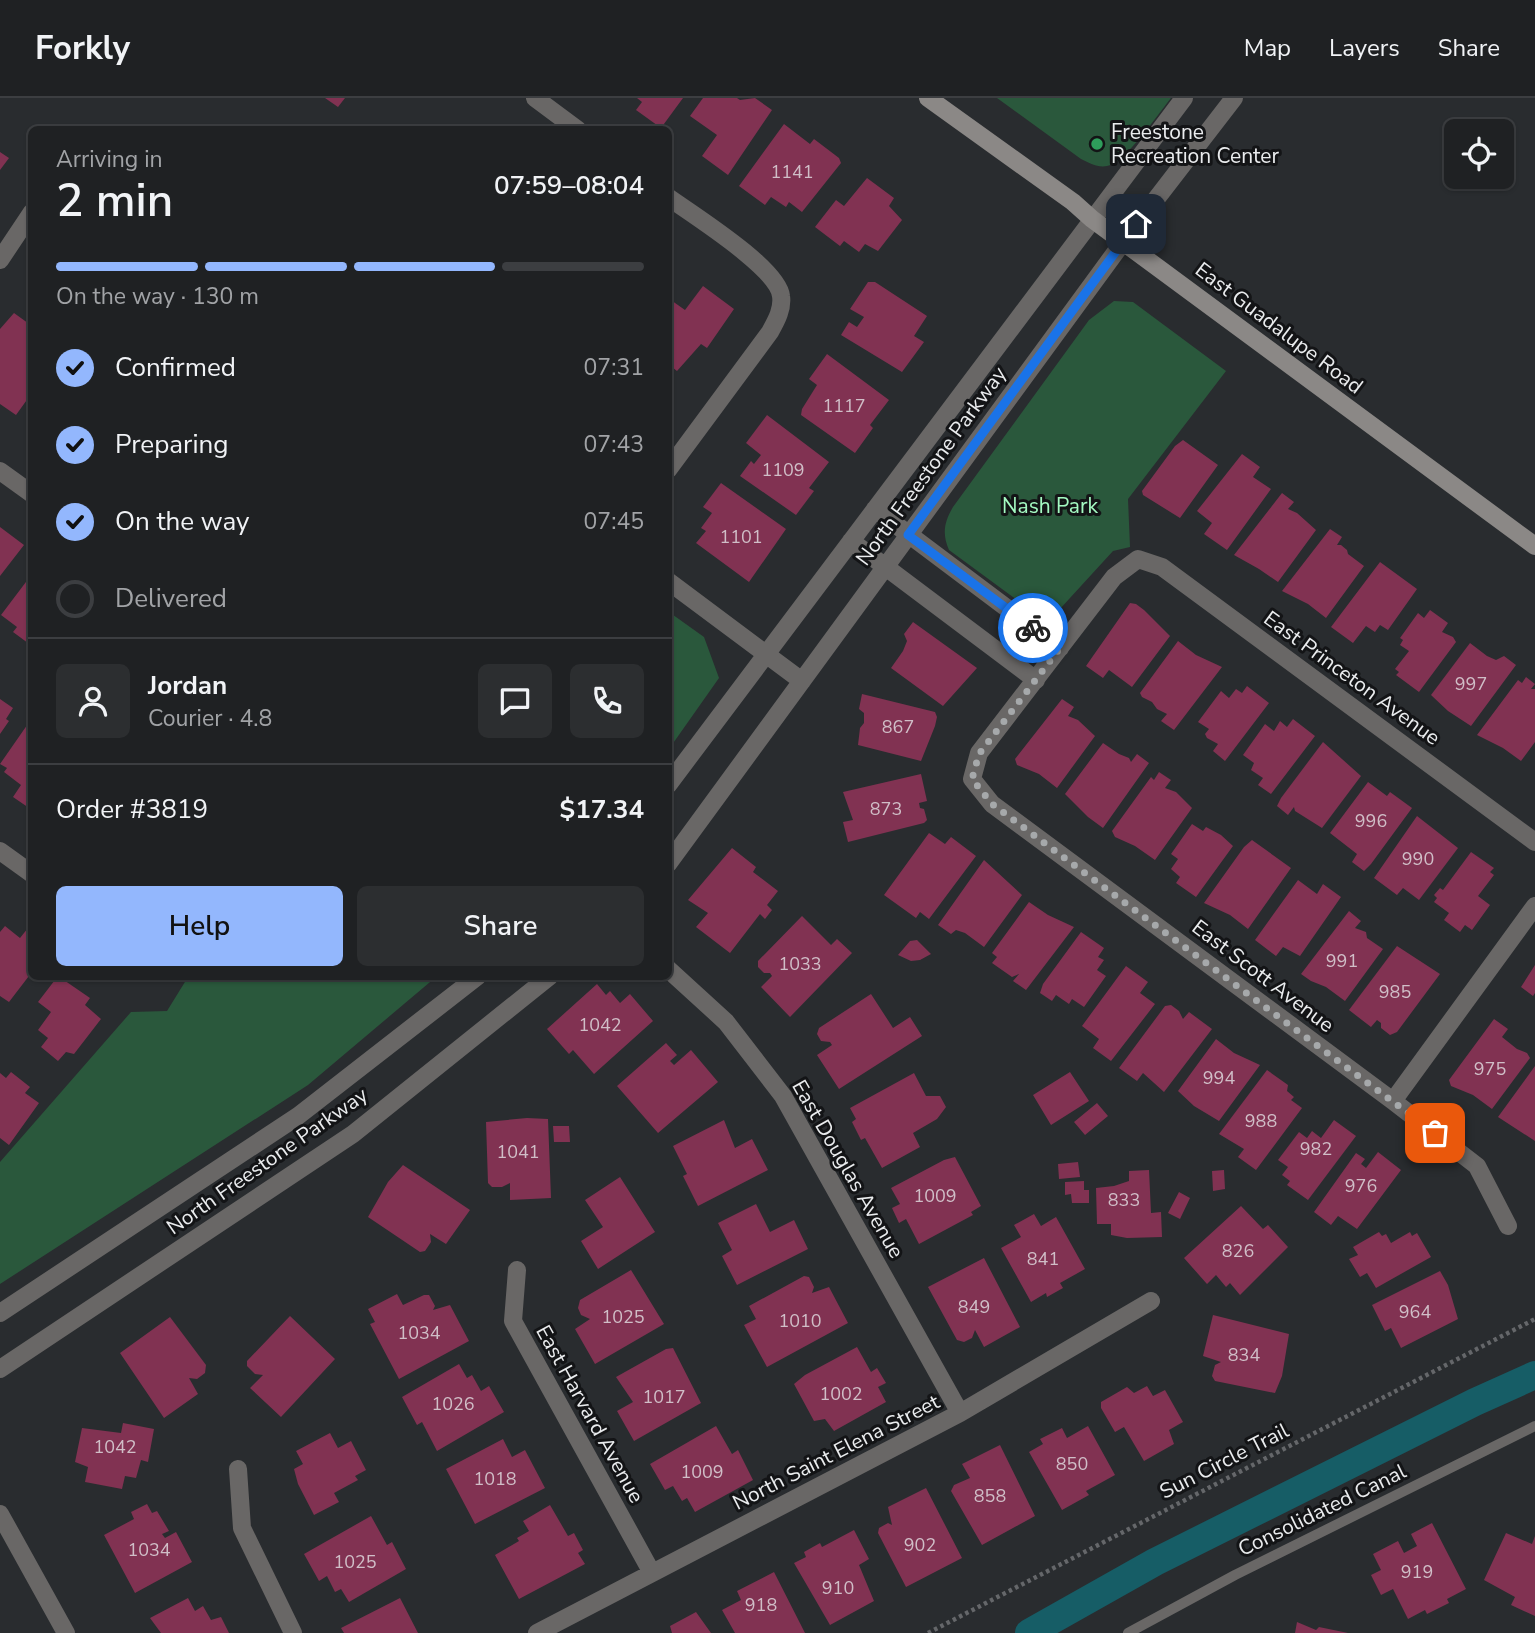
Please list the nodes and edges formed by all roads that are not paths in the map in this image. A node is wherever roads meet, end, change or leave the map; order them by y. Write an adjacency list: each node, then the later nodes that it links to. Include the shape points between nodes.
1 (535, 98): 5 (street)
2 (928, 98): 8 (main road, East Guadalupe Road)
3 (1184, 98): 8 (street, North Freestone Parkway)
4 (1234, 98): 9 (street, North Freestone Parkway)
5 (573, 126)
6 (672, 200): 11 (street, via 758,262 781,295 770,332)
7 (28, 218): 10 (street)
8 (1091, 219): 9 (main road, East Guadalupe Road); 14 (street, North Freestone Parkway)
9 (1123, 242): 15 (street, North Freestone Parkway); 17 (main road, East Guadalupe Road)
10 (0, 260)
11 (672, 465)
12 (0, 471): 13 (street)
13 (28, 491)
14 (875, 509): 15 (street); 16 (street, North Freestone Parkway)
15 (908, 535): 18 (street, North Freestone Parkway); 20 (street)
16 (851, 541): 18 (street); 21 (street, North Freestone Parkway)
17 (1535, 546)
18 (886, 567): 22 (street); 23 (street, North Freestone Parkway)
19 (672, 584): 21 (street)
20 (1060, 648): 22 (street); 25 (street, East Princeton Avenue, via 1114,577 1138,559 1162,567)
21 (766, 653): 23 (street); 24 (street, North Freestone Parkway)
22 (1036, 680): 33 (street, East Scott Avenue, via 979,754 972,779 992,804)
23 (802, 681): 27 (street, North Freestone Parkway)
24 (672, 780)
25 (1535, 842)
26 (0, 851): 28 (street)
27 (672, 859)
28 (28, 871)
29 (1535, 906): 33 (street)
30 (672, 973): 39 (street, East Douglas Avenue, via 726,1022 783,1096)
31 (473, 980): 37 (street, North Freestone Parkway, via 298,1116)
32 (545, 980): 38 (street, North Freestone Parkway, via 353,1134)
33 (1393, 1101): 34 (street, East Scott Avenue, via 1477,1166)
34 (1508, 1226)
35 (517, 1270): 43 (street, East Harvard Avenue, via 513,1321)
36 (1151, 1301): 39 (street, North Saint Elena Street)
37 (0, 1313)
38 (0, 1368)
39 (960, 1413): 43 (street, North Saint Elena Street)
40 (1535, 1426): 47 (lane, Consolidated Canal)
41 (238, 1469): 45 (street, via 242,1528)
42 (0, 1514): 44 (street)
43 (652, 1573): 46 (street, North Saint Elena Street)
44 (66, 1633)
45 (293, 1633)
46 (537, 1633)
47 (1128, 1633)

